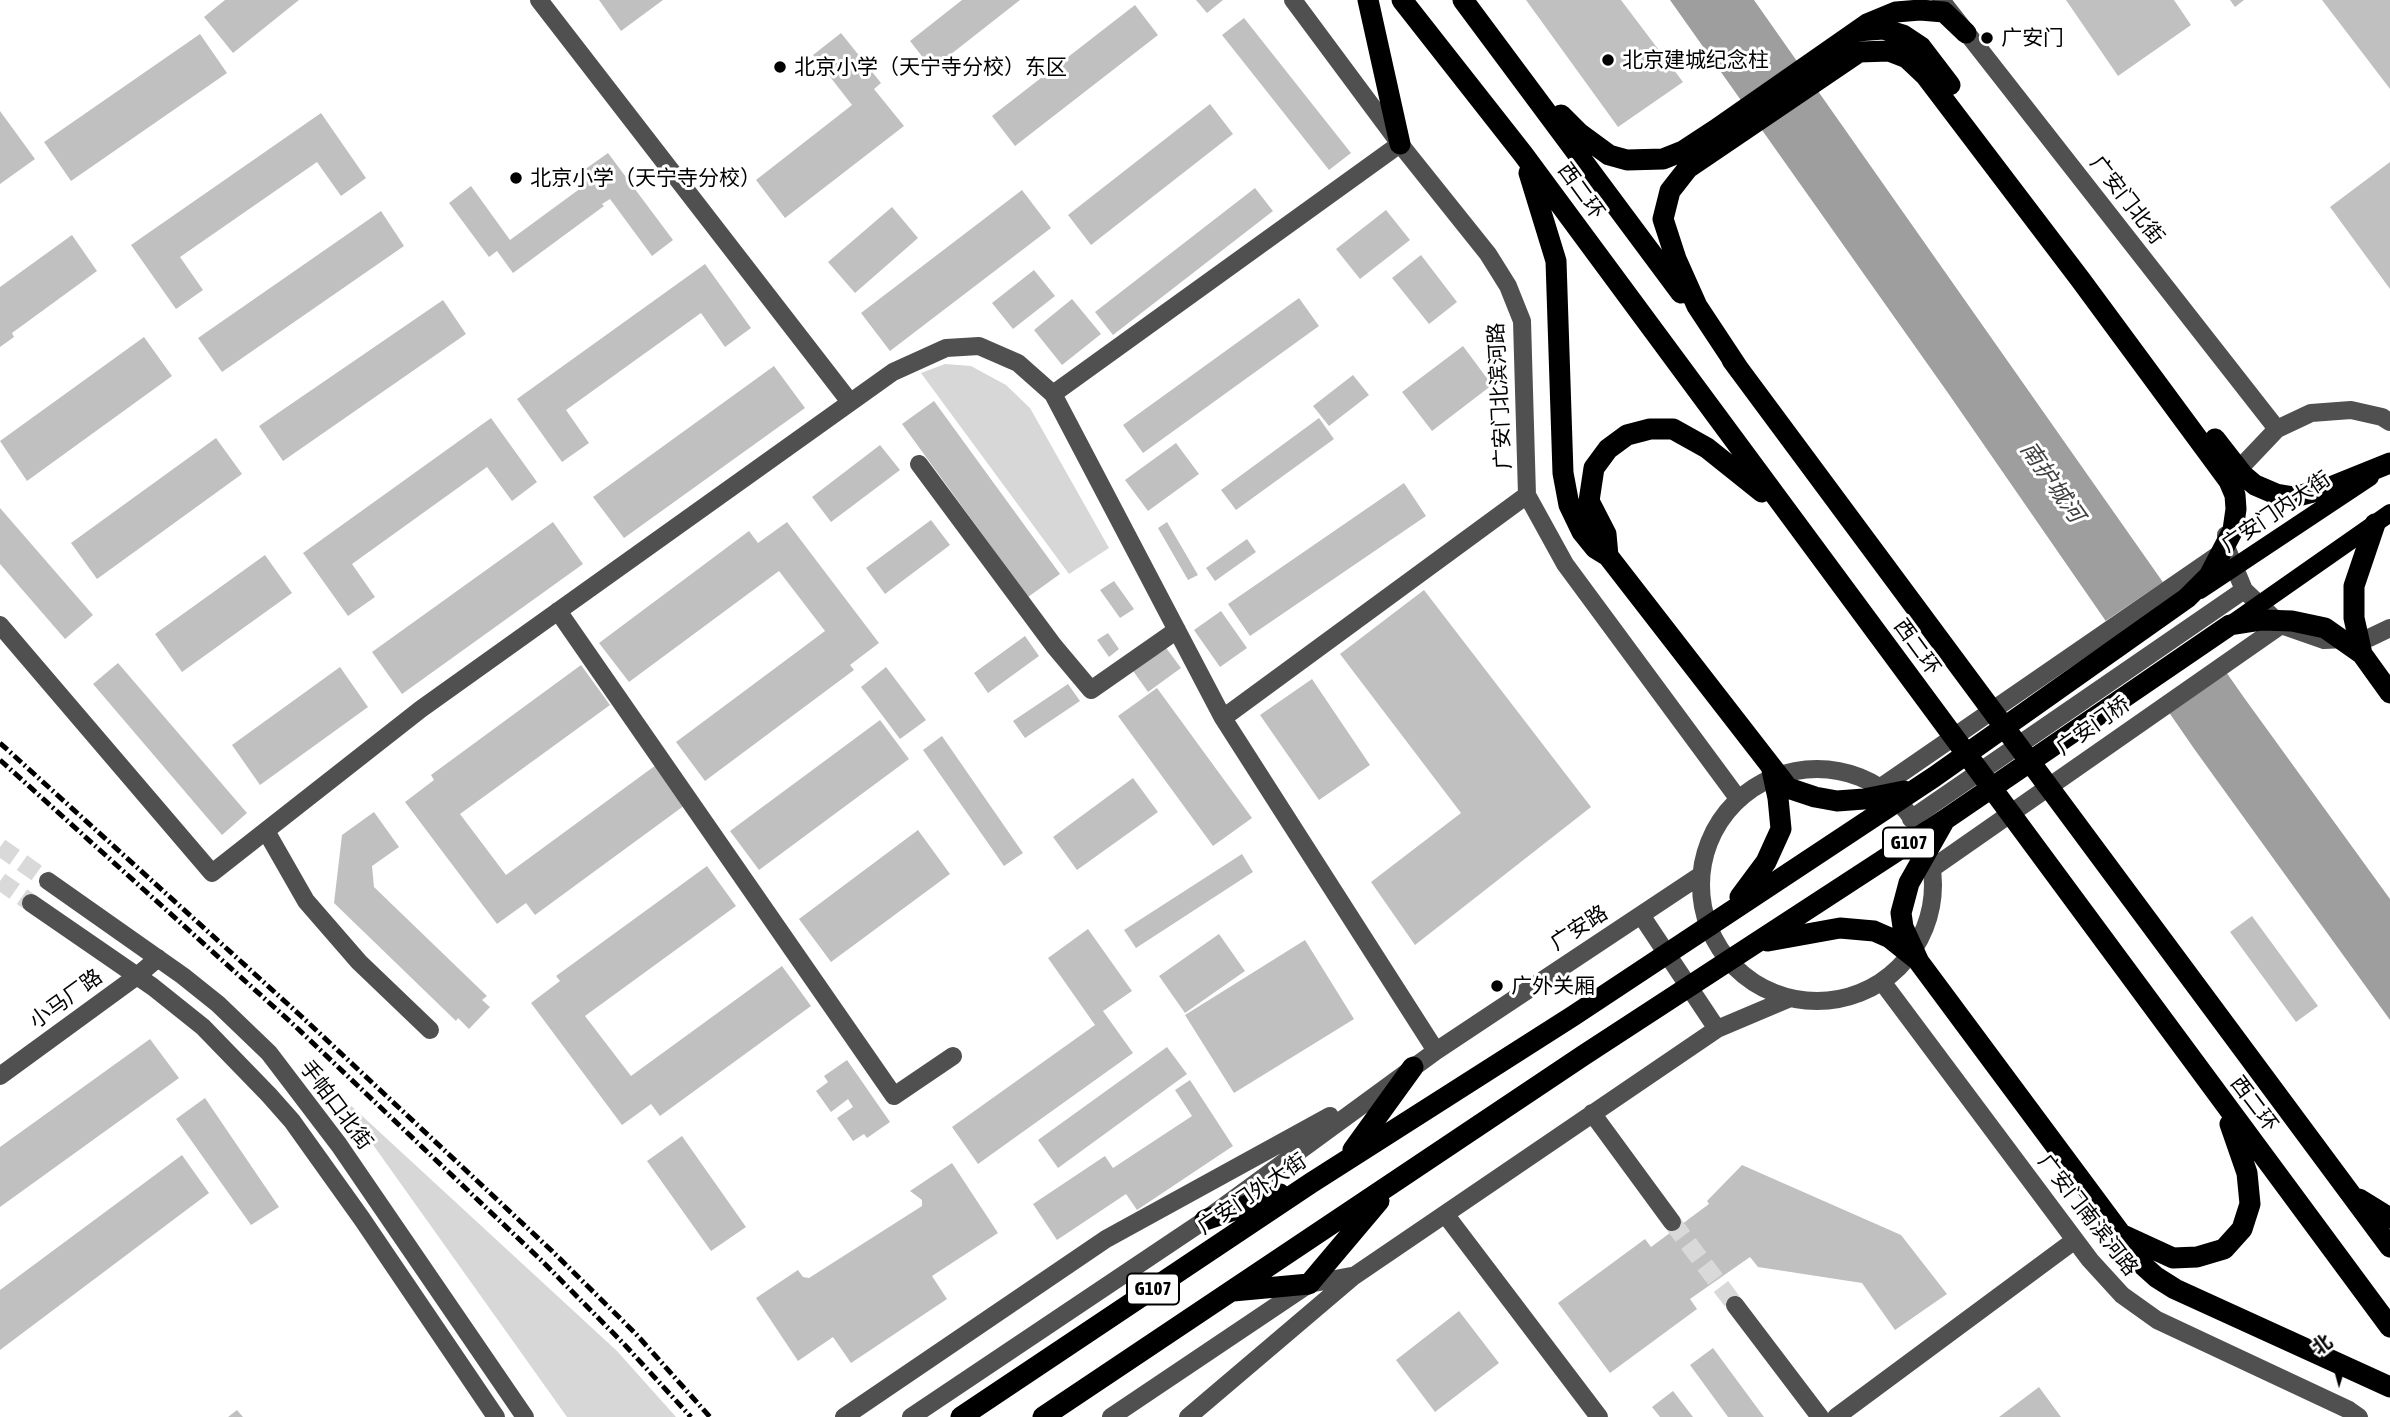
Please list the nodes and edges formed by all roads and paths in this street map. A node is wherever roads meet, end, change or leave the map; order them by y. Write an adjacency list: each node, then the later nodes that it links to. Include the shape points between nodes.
1 (539, 0): 16 (street)
2 (1293, 0): 11 (street, 广安门北滨河路)
3 (1368, 0): 11 (highway)
4 (1402, 0): 12 (highway, 西二环)
5 (1463, 0): 9 (highway, 西二环)
6 (1941, 0): 7 (street, 广安门北街)
7 (1966, 33): 8 (highway, via 1944,12 1920,10 1896,12); 18 (street, 广安门北街)
8 (1855, 40): 10 (highway); 13 (highway, via 1907,58 1925,75)
9 (1510, 64): 10 (highway, via 1579,133 1609,155 1627,160 1663,159); 14 (highway, 西二环)
10 (1720, 136): 14 (highway, via 1670,191 1663,219 1697,306)
11 (1400, 144): 15 (street); 21 (street, 广安门北滨河路, via 1488,254 1522,321)
12 (1523, 154): 22 (highway, 西二环); 25 (highway, via 1556,261 1560,428 1569,505 1582,532)
13 (2084, 275): 19 (highway, via 2255,485 2294,497); 27 (highway, via 2235,495 2233,530 2209,576)
14 (1740, 371): 68 (highway, 西二环)
15 (1054, 394): 16 (street, via 1018,363 979,346 946,348 893,372); 33 (street)
16 (850, 402): 28 (street)
17 (2387, 417): 18 (street, via 2351,410 2311,414)
18 (2277, 429): 24 (street, via 2240,468 2225,514)
19 (2390, 463): 27 (main road, 广安门内大街)
20 (919, 464): 33 (street, via 1091,690)
21 (1527, 495): 36 (street); 40 (street, 广安门北滨河路, via 1565,564)
22 (1786, 510): 25 (highway, via 1707,448 1673,429 1650,429 1627,435 1608,449 1594,468 1589,501 1606,534); 63 (highway, 西二环)
23 (2382, 518): 30 (main road, 广安门桥); 34 (highway, via 2354,586 2354,618)
24 (2227, 550): 26 (street); 38 (street)
25 (1608, 556): 37 (highway)
26 (2244, 590): 31 (street); 41 (street, 广安门桥)
27 (2188, 598): 39 (highway, G107)
28 (558, 611): 43 (street, via 421,709); 59 (street, via 894,1096)
29 (0, 625): 43 (street, via 212,873)
30 (2230, 625): 34 (highway, via 2262,620 2325,628); 42 (highway, 广安门桥 / G107)
31 (2281, 625): 32 (street, via 2324,640 2369,638); 44 (street, 广安门桥)
32 (2390, 628)
33 (1177, 629): 36 (street)
34 (2362, 654): 35 (highway)
35 (2390, 693)
36 (1223, 718): 58 (street)
37 (1772, 768): 39 (highway, via 1788,788 1837,801); 48 (highway, via 1781,829 1766,862)
38 (1884, 785): 40 (street, via 1818,767 1784,768); 41 (street)
39 (1916, 788): 48 (highway, G107)
40 (1737, 797): 45 (street, via 1713,834)
41 (1911, 819): 44 (street)
42 (1946, 819): 50 (highway, 广安门桥 / G107); 52 (highway, via 1909,883 1901,913)
43 (266, 831): 57 (street, via 306,901 359,962)
44 (1934, 867): 54 (street, via 1927,929 1908,961)
45 (1701, 875): 49 (street, 广安路); 55 (street, via 1704,915 1718,948 1752,984)
46 (48, 881): 51 (street, 手帕口北街)
47 (31, 903): 53 (street)
48 (1730, 911): 65 (highway, 广安门外大街 / G107)
49 (1641, 915): 56 (street); 58 (street, 广安路)
50 (1758, 943): 52 (highway, via 1840,928 1874,931); 66 (highway, 广安门桥 / G107)
51 (158, 958): 53 (street, 小马厂路); 83 (street, 手帕口北街, via 218,1004 269,1053 339,1144)
52 (1919, 962): 73 (highway)
53 (137, 976): 61 (street, 小马厂路); 82 (street, via 203,1027 292,1121)
54 (1883, 983): 55 (street, via 1839,1001); 74 (street, 广安门南滨河路)
55 (1788, 999): 56 (street)
56 (1717, 1029): 64 (street)
57 (430, 1030)
58 (1436, 1051): 60 (street, 广安路)
59 (953, 1056)
60 (1413, 1067): 62 (street, 广安门外大街); 65 (highway)
61 (0, 1076)
62 (1385, 1086): 71 (street, 广安门外大街); 84 (street, via 1106,1239)
63 (2222, 1102): 73 (highway, via 2247,1173 2250,1203 2242,1229 2224,1249 2173,1258); 80 (highway, 西二环)
64 (1592, 1113): 69 (street); 72 (street)
65 (1345, 1161): 67 (highway, 广安门外大街 / G107)
66 (1395, 1182): 77 (highway); 78 (highway, G107)
67 (1311, 1183): 71 (highway); 86 (highway, 广安门外大街 / G107)
68 (2349, 1193): 70 (highway); 75 (highway, 西二环)
69 (1444, 1214): 76 (street); 90 (street)
70 (2390, 1218)
71 (1205, 1220): 85 (street, 广安门外大街)
72 (1672, 1222)
73 (2121, 1234): 81 (highway, via 2136,1259 2175,1289)
74 (2074, 1240): 92 (street); 93 (street, 广安门南滨河路, via 2122,1295 2157,1320)
75 (2390, 1247)
76 (1354, 1276): 77 (street); 89 (street)
77 (1309, 1284): 78 (highway); 88 (street)
78 (1231, 1291): 87 (highway, G107)
79 (1735, 1305): 91 (street)
80 (2390, 1326)
81 (2390, 1387)
82 (496, 1417)
83 (525, 1417)
84 (844, 1417)
85 (911, 1417)
86 (961, 1417)
87 (1043, 1417)
88 (1111, 1417)
89 (1188, 1417)
90 (1599, 1417)
91 (1820, 1417)
92 (1836, 1417)
93 (2359, 1417)

